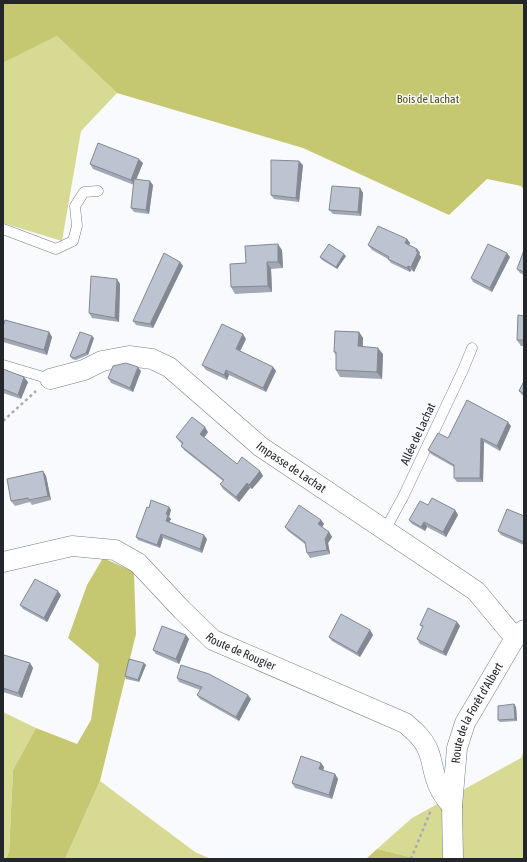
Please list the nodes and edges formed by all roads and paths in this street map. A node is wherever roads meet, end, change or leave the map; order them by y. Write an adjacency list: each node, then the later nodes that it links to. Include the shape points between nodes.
1 (98, 191): 2 (lane, via 84,192 75,206 77,226 73,241 56,249)
2 (3, 229)
3 (472, 348): 7 (lane, Allée de Lachat)
4 (3, 365): 5 (lane)
5 (50, 379): 6 (path); 7 (street, Impasse de Lachat, via 84,370 102,361 129,356 152,359 169,367 261,447)
6 (3, 421)
7 (385, 530): 9 (street, Impasse de Lachat, via 476,591)
8 (3, 562): 10 (street, Route de Rougier, via 72,546 115,550 138,563 214,640 405,723 426,744 435,778)
9 (520, 634): 10 (street, Route de la Forêt d'Albert, via 465,723 457,748)
10 (447, 799): 11 (path, via 429,812); 12 (street)
11 (411, 859)
12 (454, 859)

